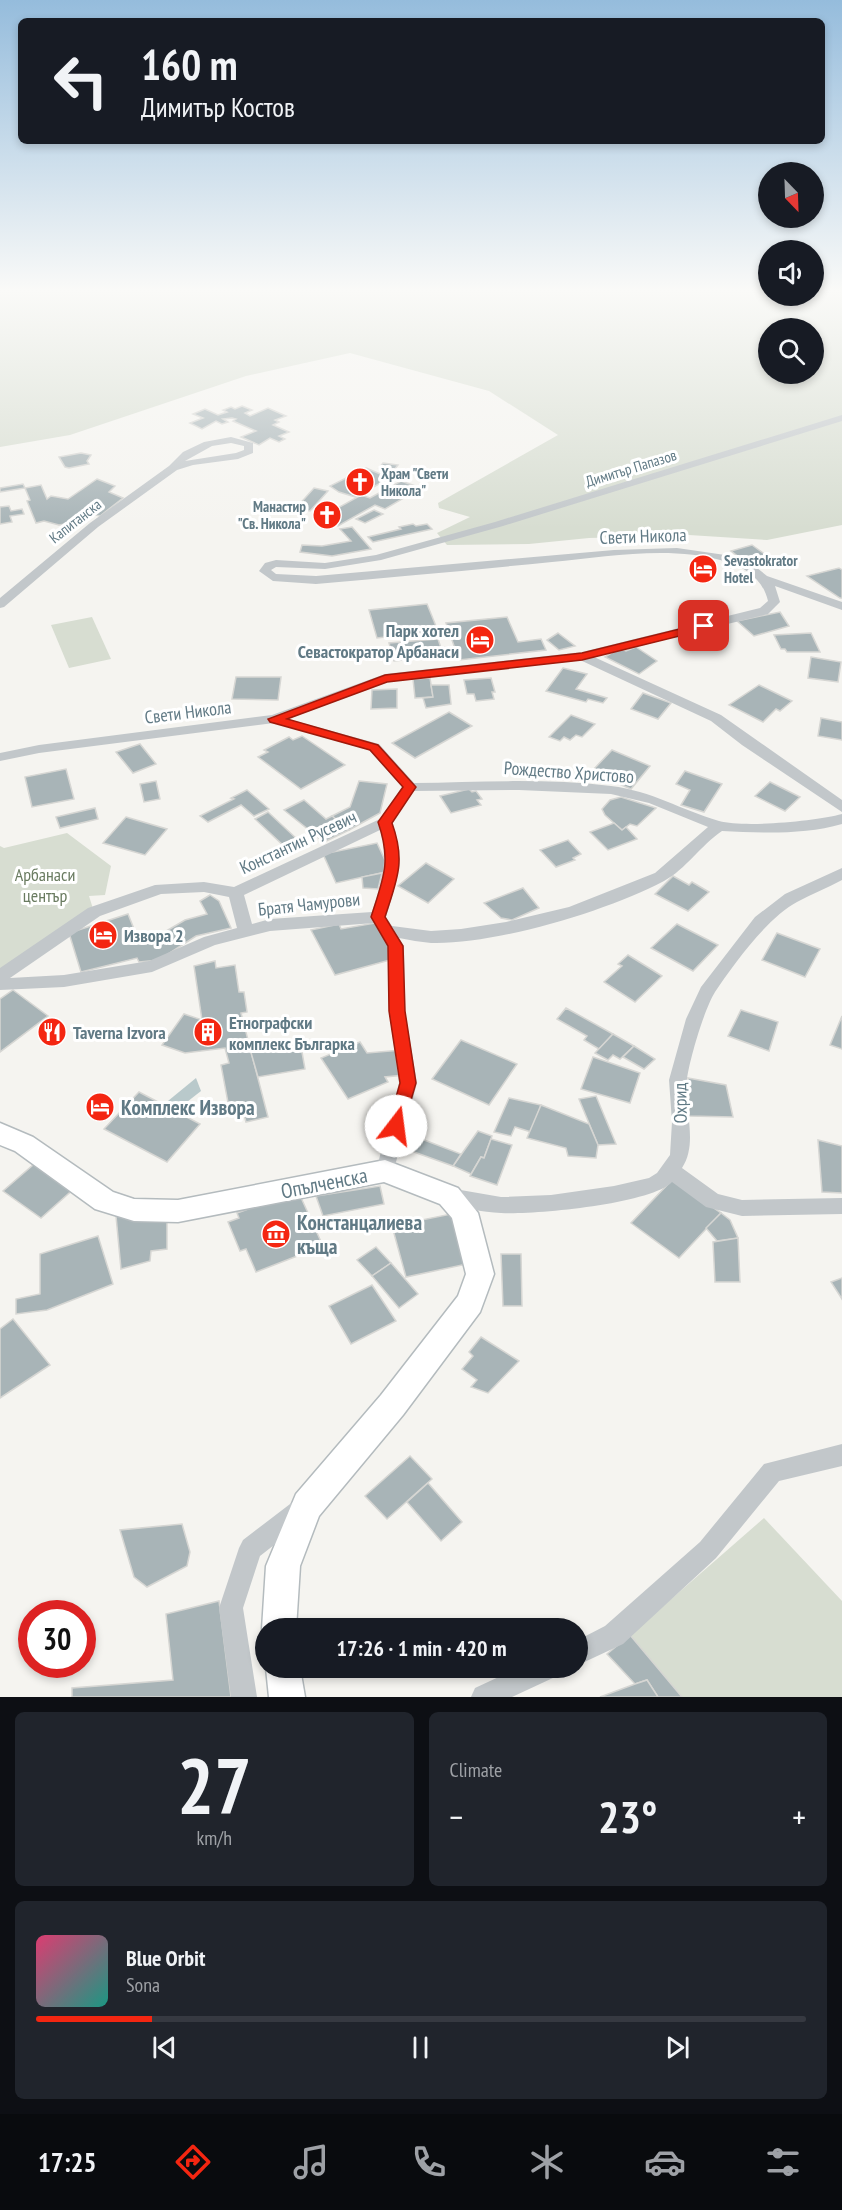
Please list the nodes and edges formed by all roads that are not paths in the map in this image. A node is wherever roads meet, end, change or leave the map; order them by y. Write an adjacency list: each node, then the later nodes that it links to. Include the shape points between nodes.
1 (842, 418): 3 (street, Димитър Папазов)
2 (173, 468): 2 (street, Капитанска, via 238,456 249,451 249,445 235,439 217,441 188,454); 5 (street, Капитанска, via 94,525)
3 (428, 544): 4 (street, Свети Никола, via 345,564 280,562 265,571 273,577 316,580 667,550 721,556)
4 (765, 579): 6 (street); 7 (street, Свети Никола, via 774,602 764,611)
5 (0, 604)
6 (842, 606)
7 (582, 656): 8 (street, Свети Никола, via 385,678); 11 (street, via 716,718)
8 (274, 719): 9 (street, Свети Никола); 10 (street, via 374,747)
9 (0, 757)
10 (410, 787): 13 (street); 14 (street, Рождество Христово, via 611,790 653,799)
11 (842, 807)
12 (842, 819): 14 (street, Рождество Христово, via 767,828)
13 (385, 822): 16 (street, Константин Русевич); 17 (street, via 393,844 393,872)
14 (719, 826): 19 (street, via 660,877 572,912 461,935 431,937)
15 (842, 873): 24 (street, Охрид, via 791,898 761,921 707,991 678,1080 679,1157)
16 (236, 893): 18 (street); 20 (street, Константин Русевич, via 204,887 160,889 94,912)
17 (378, 917): 18 (street, Братя Чамурови, via 270,925); 19 (street)
18 (246, 931): 21 (street, Братя Чамурови, via 210,941 152,966 64,981)
19 (389, 931): 23 (street, via 396,946 397,1011 408,1083)
20 (0, 976)
21 (0, 984)
22 (0, 1133): 23 (street, Опълченска, via 24,1144 105,1201 134,1210 178,1211)
23 (385, 1170): 25 (street, Опълченска)
24 (671, 1171): 25 (street, via 653,1185 551,1203 501,1205); 26 (street, via 713,1201 742,1208)
25 (449, 1196): 28 (street, via 464,1213 480,1274 470,1304 392,1406)
26 (842, 1206)
27 (842, 1455): 30 (street, via 772,1472 708,1550 614,1635)
28 (307, 1505): 29 (street, via 284,1566); 33 (street, via 251,1548 231,1608)
29 (280, 1618)
30 (588, 1648)
31 (284, 1678): 34 (street)
32 (525, 1678): 35 (street)
33 (244, 1697)
34 (287, 1697)
35 (484, 1697)

